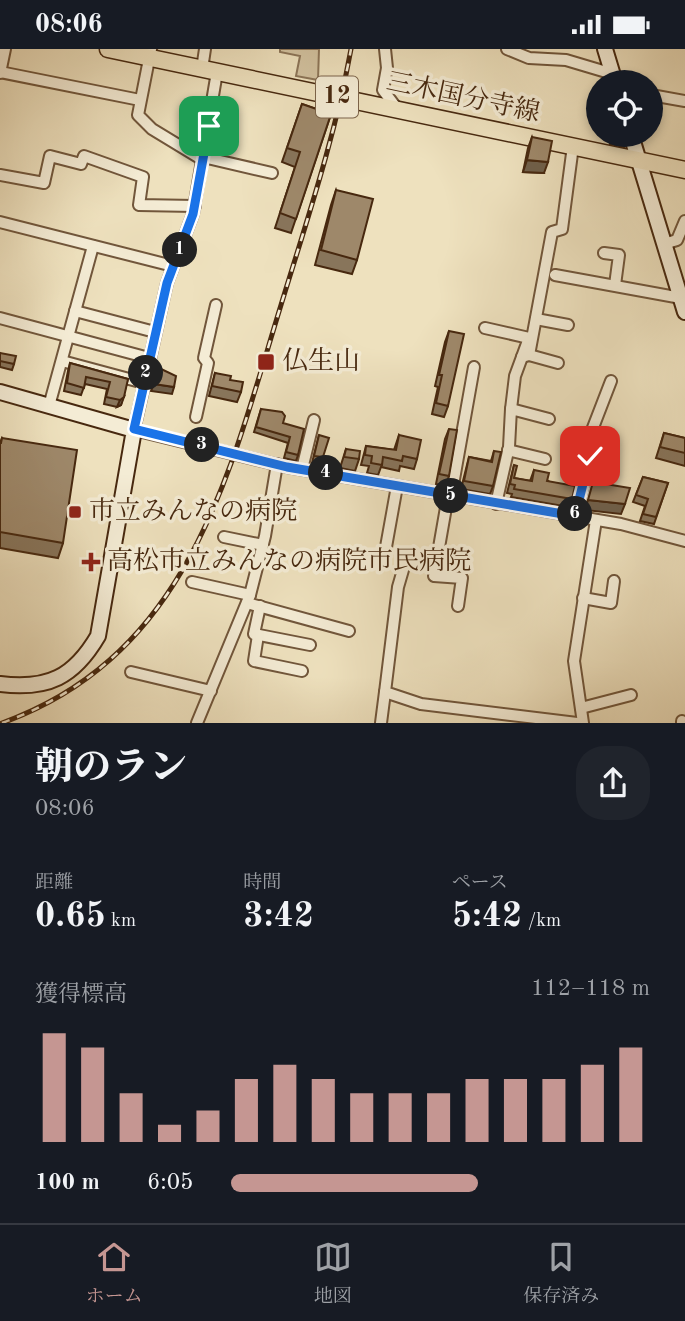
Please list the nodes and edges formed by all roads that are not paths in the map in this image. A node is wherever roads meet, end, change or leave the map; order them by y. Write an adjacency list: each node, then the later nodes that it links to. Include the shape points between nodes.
1 (5, 49): 11 (street)
2 (108, 49): 7 (main road, 三木国分寺線 / 12)
3 (205, 49): 10 (street)
4 (385, 49): 15 (street, via 383,90)
5 (507, 49): 8 (street, via 529,58 566,60)
6 (605, 49): 9 (street)
7 (150, 53): 10 (main road, 三木国分寺線 / 12); 13 (street)
8 (593, 70)
9 (612, 70)
10 (209, 71): 15 (main road, 三木国分寺線 / 12); 18 (street)
11 (0, 72): 13 (street)
12 (663, 97): 14 (street)
13 (140, 100): 18 (street, via 138,115 152,129)
14 (685, 101)
15 (398, 110): 16 (main road, 三木国分寺線 / 12)
16 (573, 146): 19 (main road, 三木国分寺線 / 12); 36 (street, via 562,229 552,232)
17 (635, 147): 19 (street)
18 (203, 159): 21 (street); 23 (street)
19 (639, 160): 20 (main road, 三木国分寺線 / 12); 26 (street)
20 (685, 170)
21 (272, 173)
22 (0, 175): 23 (street, via 44,183 50,156 81,164 84,156 143,177 139,205)
23 (195, 206): 29 (street)
24 (685, 221): 26 (street, via 677,240)
25 (0, 222): 27 (street)
26 (664, 244): 33 (street)
27 (93, 246): 29 (street); 34 (street)
28 (604, 253): 31 (street, via 619,255)
29 (173, 266): 39 (street)
30 (555, 275): 31 (street)
31 (615, 285): 33 (street)
32 (216, 305): 51 (street)
33 (683, 305)
34 (75, 311): 39 (street); 40 (street)
35 (0, 318): 40 (street)
36 (536, 319): 37 (street); 41 (street)
37 (568, 325)
38 (485, 328): 41 (street, via 529,338)
39 (155, 332): 42 (street)
40 (69, 336): 42 (street); 43 (street)
41 (525, 356): 44 (street); 50 (street, via 515,376)
42 (149, 358): 47 (street)
43 (61, 361): 47 (street); 49 (street)
44 (558, 363)
45 (474, 367): 60 (street)
46 (611, 381): 62 (street, via 589,438 590,456)
47 (144, 383): 54 (street)
48 (0, 393): 49 (street)
49 (49, 406): 54 (street)
50 (511, 409): 52 (street); 55 (street)
51 (196, 417)
52 (548, 419)
53 (314, 420): 58 (street)
54 (134, 429): 57 (street); 80 (street, via 98,636 85,659 49,683)
55 (508, 450): 56 (street); 61 (street)
56 (545, 459)
57 (277, 464): 58 (street); 66 (street)
58 (302, 469): 59 (street)
59 (397, 486): 60 (street); 67 (street)
60 (450, 496): 61 (street); 74 (street, via 434,576 462,578)
61 (496, 504): 62 (street)
62 (575, 516): 63 (street)
63 (596, 520): 65 (street); 71 (street)
64 (224, 537): 66 (street)
65 (685, 541)
66 (263, 545): 72 (street)
67 (386, 547)
68 (404, 563): 82 (street)
69 (614, 581): 71 (street, via 611,603)
70 (192, 582): 72 (street)
71 (583, 598): 84 (street, via 574,661)
72 (249, 599): 73 (street); 81 (street)
73 (260, 606): 75 (street); 76 (street, via 254,634)
74 (458, 606)
75 (349, 631)
76 (258, 635): 77 (street); 78 (street, via 254,661)
77 (310, 645)
78 (302, 671)
79 (131, 672): 81 (street)
80 (0, 684)
81 (211, 691): 86 (street)
82 (386, 692): 85 (street, via 421,704); 87 (street)
83 (632, 695): 84 (street)
84 (581, 708): 89 (street)
85 (520, 719): 88 (street)
86 (197, 723)
87 (381, 723)
88 (577, 723)
89 (583, 723)

